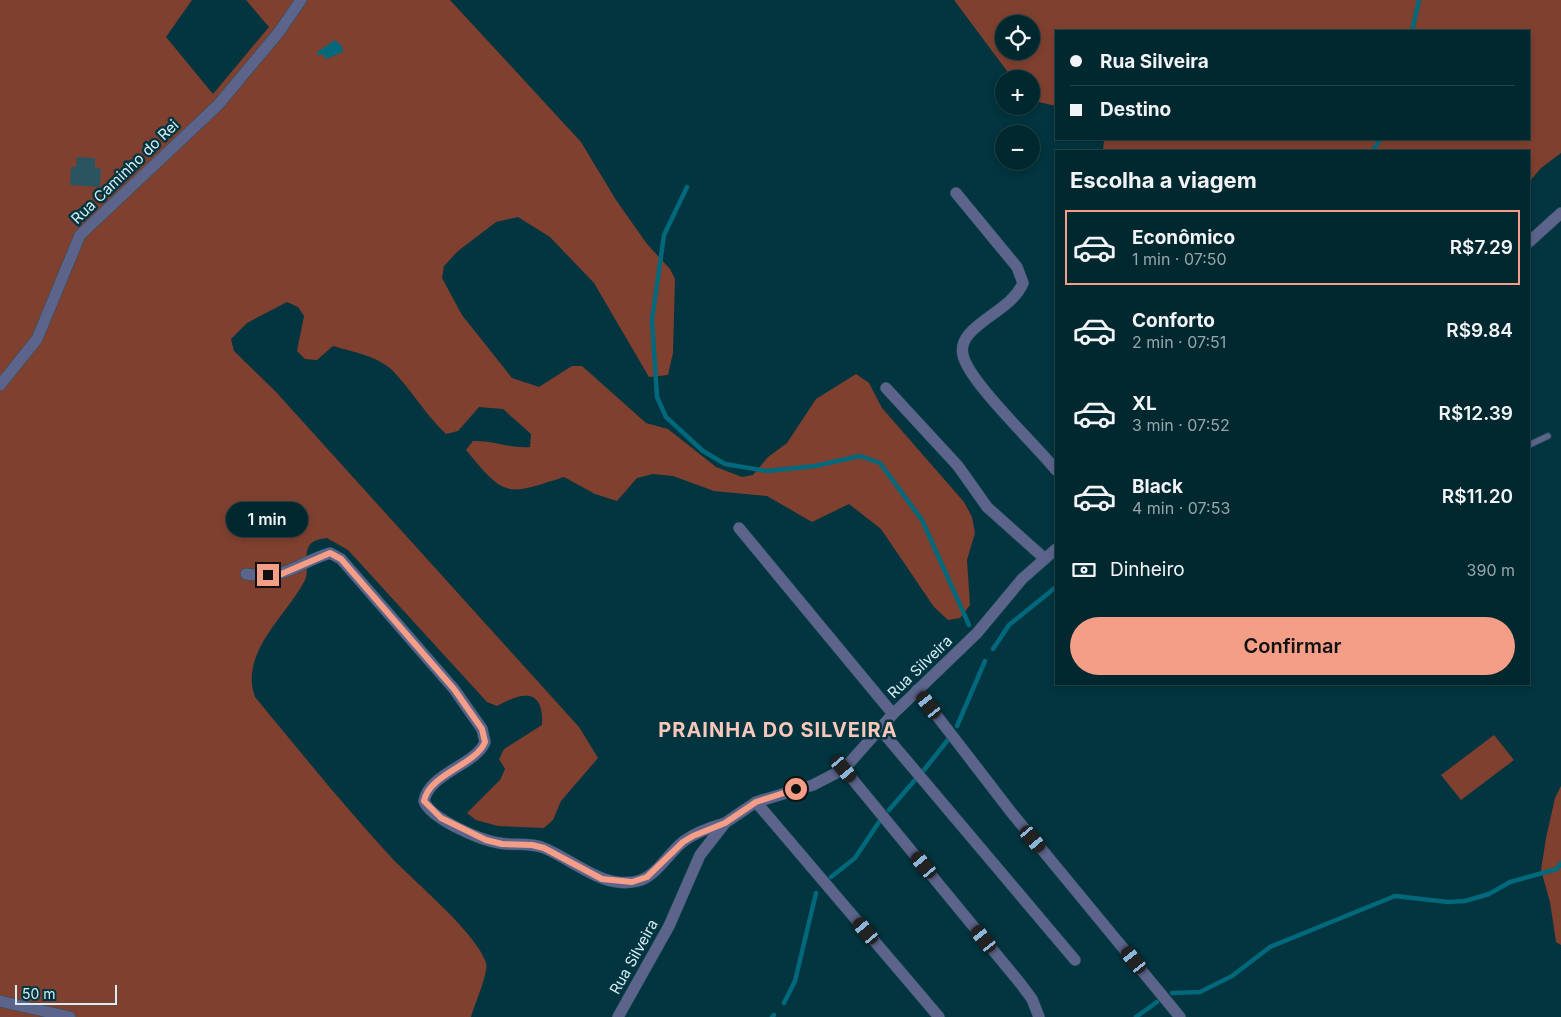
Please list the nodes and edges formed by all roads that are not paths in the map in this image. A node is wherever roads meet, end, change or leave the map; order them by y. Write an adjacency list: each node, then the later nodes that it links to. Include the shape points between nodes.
1 (301, 0): 5 (street, Rua Caminho do Rei, via 279,32 218,105 80,235 37,338)
2 (956, 193): 9 (street, via 1018,267 1023,283 1018,295 979,323 964,342 962,354 976,379)
3 (1561, 213): 4 (street)
4 (1530, 241)
5 (0, 385)
6 (886, 388): 12 (street, via 958,466 987,508)
7 (1548, 436): 8 (lane)
8 (1530, 445)
9 (1055, 469)
10 (738, 528): 15 (street)
11 (1055, 551): 12 (street, Rua Silveira)
12 (1044, 558): 14 (street, Rua Silveira, via 977,633)
13 (246, 574): 19 (street, via 279,575 330,553 341,559 454,689 482,729 485,742 436,783 425,797 428,807 454,826 492,842 544,848 602,879 632,882 647,877 683,842)
14 (917, 690): 15 (street, Rua Silveira); 26 (street, via 1010,812)
15 (893, 714): 16 (street, Rua Silveira)
16 (880, 729): 17 (street, Rua Silveira); 20 (street)
17 (844, 769): 18 (street, Rua Silveira, via 812,785); 25 (street, via 1020,983)
18 (756, 802): 19 (street, Rua Silveira); 24 (street)
19 (725, 823): 22 (street, Rua Silveira, via 700,855 669,926)
20 (1075, 960)
21 (0, 1000): 23 (street)
22 (622, 1015)
23 (70, 1017)
24 (939, 1017)
25 (1039, 1017)
26 (1180, 1017)

